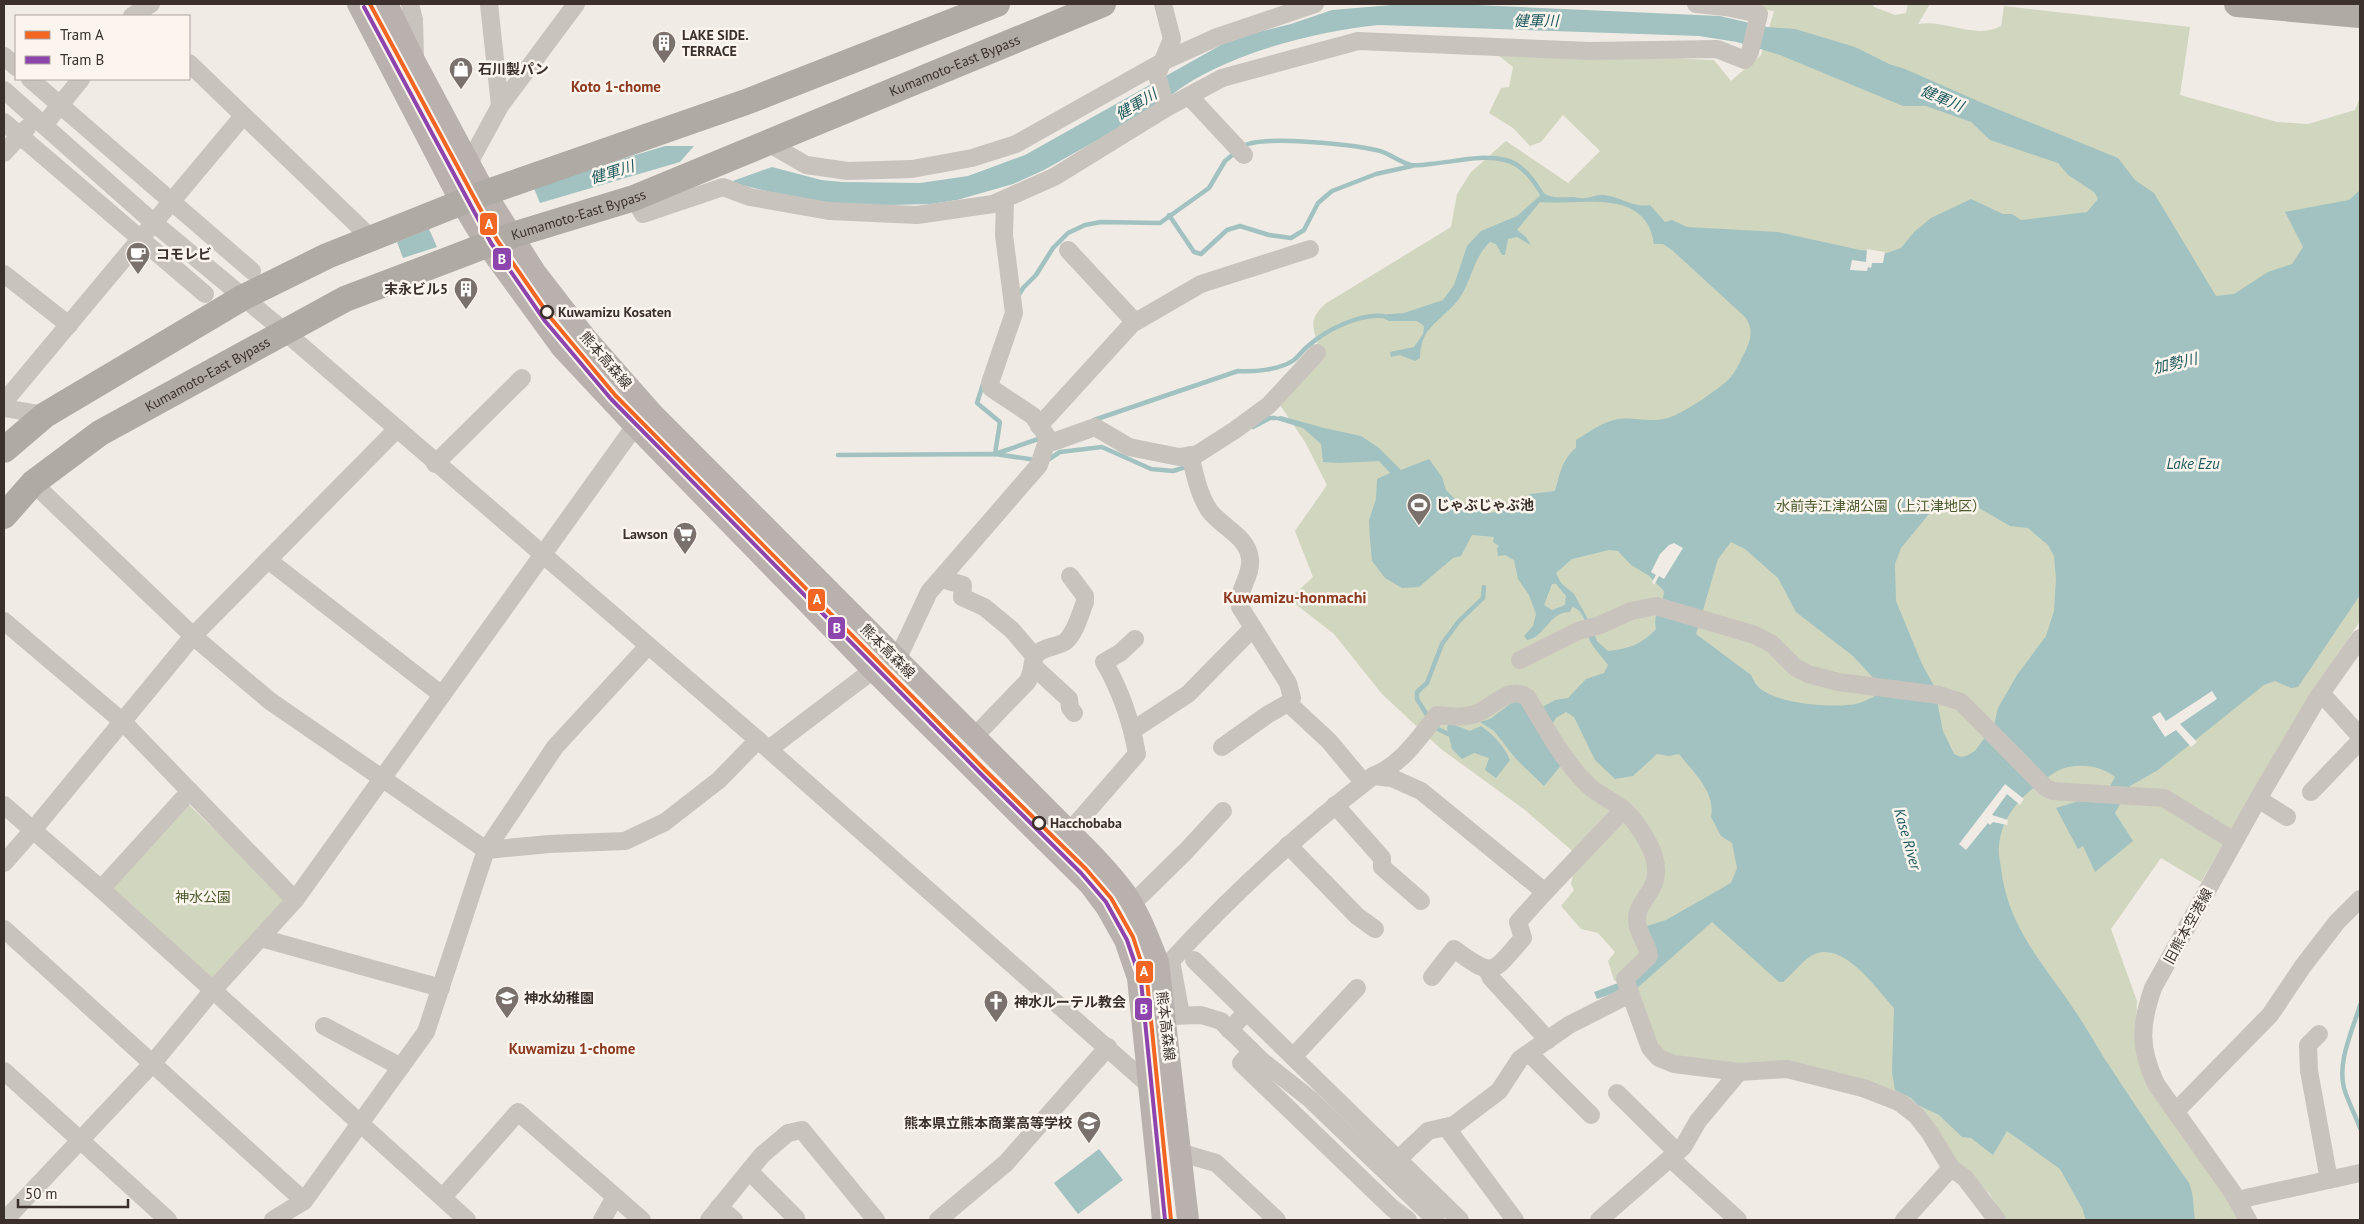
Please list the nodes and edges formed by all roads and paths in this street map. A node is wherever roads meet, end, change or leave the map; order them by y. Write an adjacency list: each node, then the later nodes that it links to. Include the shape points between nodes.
1 (358, 4): 37 (main road, 熊本高森線)
2 (387, 4): 14 (main road, 熊本高森線)
3 (410, 4): 14 (street, via 414,20)
4 (489, 4): 23 (street)
5 (576, 4): 23 (street)
6 (997, 4): 33 (highway, via 746,102)
7 (1104, 4): 29 (highway, Kumamoto-East Bypass)
8 (1163, 4): 17 (street, via 1172,39)
9 (1315, 4): 17 (street, via 1218,37)
10 (1696, 4): 21 (street, via 1759,14 1745,60 1717,49 1590,50 1358,41 1222,78)
11 (2237, 4): 12 (highway)
12 (2360, 15)
13 (4, 56): 16 (street)
14 (415, 62): 32 (main road, 熊本高森線)
15 (190, 64): 25 (street)
16 (15, 66)
17 (1160, 68): 24 (street); 29 (street, via 1016,144 972,158 912,169 848,171 806,165)
18 (31, 80): 22 (street)
19 (79, 80): 22 (street)
20 (4, 90): 26 (street)
21 (1189, 96): 24 (street); 31 (street)
22 (60, 104): 26 (street); 36 (street)
23 (500, 106): 32 (street)
24 (1166, 108): 35 (street, via 1054,177)
25 (243, 116): 36 (street); 40 (street)
26 (40, 121): 28 (street); 38 (street)
27 (4, 122): 28 (street)
28 (19, 136): 30 (street); 41 (street)
29 (768, 143): 34 (highway, Kumamoto-East Bypass)
30 (4, 154)
31 (1244, 156)
32 (469, 163): 33 (main road, 熊本高森線)
33 (485, 193): 37 (highway); 39 (main road, 熊本高森線)
34 (634, 198): 35 (street, via 643,214 723,187 750,198 829,211 917,215); 39 (highway, Kumamoto-East Bypass)
35 (1005, 200): 59 (street, via 1004,234 1014,313 990,382 991,388 1033,416)
36 (172, 201): 38 (street); 45 (street)
37 (461, 202): 40 (highway); 42 (main road, 熊本高森線)
38 (154, 222): 41 (street); 48 (street)
39 (513, 235): 42 (highway, Kumamoto-East Bypass); 75 (main road, 熊本高森線, via 535,272 586,338 653,414)
40 (371, 238): 48 (highway)
41 (140, 240): 47 (street); 50 (street)
42 (487, 245): 51 (highway, Kumamoto-East Bypass, via 345,299); 57 (main road, 熊本高森線, via 562,348)
43 (1310, 249): 49 (street, via 1202,284)
44 (1068, 250): 49 (street)
45 (252, 271)
46 (4, 274): 50 (street)
47 (205, 294)
48 (242, 298): 51 (street); 56 (highway)
49 (1136, 322): 59 (street)
50 (69, 325): 54 (street)
51 (284, 331): 58 (street); 63 (highway, Kumamoto-East Bypass, via 100,432)
52 (1317, 353): 61 (street, via 1269,405 1235,430)
53 (522, 378): 62 (street)
54 (4, 402)
55 (4, 408): 56 (street)
56 (45, 416): 60 (highway)
57 (635, 426): 65 (street); 78 (main road, 熊本高森線)
58 (396, 430): 62 (street); 66 (street)
59 (1044, 432): 61 (street, via 1053,442 1095,428 1129,447 1179,457); 68 (street, via 1039,465)
60 (6, 446)
61 (1190, 455): 70 (street, via 1201,496 1210,511 1245,544 1250,559 1249,571 1238,599)
62 (435, 464): 65 (street)
63 (33, 483): 64 (highway, Kumamoto-East Bypass); 71 (street)
64 (4, 516)
65 (542, 555): 74 (street); 80 (street)
66 (268, 560): 71 (street); 80 (street)
67 (1070, 576): 77 (street, via 1085,596 1072,634 1061,644 1038,653)
68 (942, 580): 75 (street, via 928,592); 77 (street, via 963,585 962,597 984,607 1005,624)
69 (4, 621): 83 (street)
70 (1253, 628): 81 (street, via 1288,683 1292,698); 84 (street, via 1188,694)
71 (194, 636): 83 (street); 91 (street, via 270,701)
72 (2360, 638): 79 (street, 旧熊本空港線)
73 (1135, 639): 84 (street, via 1104,662 1119,687)
74 (648, 646): 88 (street); 104 (street, via 555,747)
75 (897, 660): 78 (street); 86 (main road, 熊本高森線)
76 (1520, 660): 102 (street, via 1578,631 1631,611 1656,606 1755,635 1772,644 1795,667 1808,674 1838,682 1939,695 1961,702 2048,789 2164,798)
77 (1034, 661): 82 (street, via 1069,698); 86 (street, via 1027,682)
78 (873, 670): 88 (street); 124 (main road, 熊本高森線, via 1090,885 1124,940 1138,978)
79 (2321, 693): 85 (street); 94 (street, 旧熊本空港線)
80 (442, 695): 91 (street)
81 (1288, 703): 89 (street); 90 (street)
82 (1074, 714)
83 (123, 722): 92 (street); 100 (street)
84 (1133, 730): 101 (street, via 1137,754 1134,760)
85 (2360, 736)
86 (974, 737): 101 (main road, 熊本高森線)
87 (2360, 741): 93 (street)
88 (764, 745): 104 (street, via 665,822 626,841); 129 (street)
89 (1222, 747)
90 (1369, 779): 96 (street); 97 (street, via 1393,765 1437,715 1481,712 1509,693 1519,692 1527,697 1588,786); 107 (street, via 1392,778 1421,791)
91 (382, 780): 104 (street); 108 (street)
92 (190, 791): 106 (street); 108 (street)
93 (2311, 792)
94 (2258, 799): 99 (street); 102 (street, 旧熊本空港線)
95 (4, 805): 100 (street)
96 (1335, 805): 103 (street); 110 (street, via 1382,858 1382,867)
97 (1623, 810): 107 (street); 120 (street, via 1654,856 1657,875 1637,920 1649,956)
98 (1222, 811): 111 (street)
99 (2287, 817)
100 (33, 830): 105 (street); 106 (street)
101 (1070, 831): 111 (main road, 熊本高森線, via 1108,870)
102 (2234, 841): 139 (street, 旧熊本空港線, via 2153,988 2145,1013 2142,1032 2148,1065 2156,1084)
103 (1288, 845): 113 (street, via 1357,916); 123 (street, via 1204,924 1171,962)
104 (486, 850): 118 (street)
105 (4, 862)
106 (101, 889): 121 (street)
107 (1545, 892): 116 (street, via 1518,922 1523,938 1496,968)
108 (295, 900): 114 (street)
109 (2360, 900): 139 (street, via 2337,922 2270,1016)
110 (1422, 901)
111 (1132, 904): 123 (main road, 熊本高森線, via 1158,962)
112 (4, 929): 133 (street)
113 (1375, 929)
114 (261, 938): 118 (street); 121 (street)
115 (1194, 960): 122 (street)
116 (1487, 969): 117 (street, via 1477,966 1454,948); 128 (street, via 1491,978)
117 (1432, 977)
118 (441, 988): 134 (street, via 426,1032)
119 (1357, 988): 132 (street)
120 (1628, 988): 128 (street); 136 (street, via 1650,1048 1659,1058 1674,1064)
121 (213, 990): 133 (street); 141 (street)
122 (1247, 1012): 126 (street); 132 (street)
123 (1173, 1015): 124 (street); 126 (street, via 1201,1015 1221,1022); 144 (main road, 熊本高森線)
124 (1143, 1018): 137 (main road, 熊本高森線)
125 (324, 1026): 134 (street)
126 (1229, 1030): 130 (street)
127 (2319, 1034): 150 (street, via 2308,1046 2308,1054)
128 (1548, 1040): 131 (street)
129 (1108, 1047): 137 (street); 167 (street, via 1006,1163)
130 (1252, 1052): 146 (street); 159 (street, via 1241,1063)
131 (1529, 1054): 140 (street); 142 (street, via 1520,1060 1499,1091 1454,1125)
132 (1293, 1057): 146 (street)
133 (152, 1064): 143 (street); 155 (street)
134 (401, 1067): 141 (street)
135 (4, 1071): 143 (street)
136 (1739, 1072): 145 (street); 147 (street, via 1787,1069 1863,1088 1899,1102 1916,1115)
137 (1149, 1085): 168 (main road, 熊本高森線)
138 (1617, 1093): 145 (street)
139 (2176, 1111): 154 (street, 旧熊本空港線)
140 (1591, 1115)
141 (359, 1123): 151 (street); 155 (street)
142 (1446, 1127): 146 (street, via 1428,1131); 173 (street)
143 (80, 1141): 160 (street); 161 (street)
144 (1182, 1153): 169 (main road, 熊本高森線); 170 (street, via 1216,1163)
145 (1674, 1155): 174 (street); 175 (street)
146 (1391, 1166): 153 (street); 172 (street)
147 (1951, 1168): 176 (street); 177 (street, via 1966,1178)
148 (749, 1171): 156 (street); 158 (street); 166 (street, via 788,1133 802,1130)
149 (2360, 1173): 150 (street)
150 (2329, 1180): 154 (street)
151 (443, 1196): 152 (street, via 518,1112); 157 (street)
152 (615, 1197): 163 (street); 164 (street)
153 (1413, 1198): 159 (street); 171 (street)
154 (2237, 1200): 178 (street, 旧熊本空港線)
155 (304, 1201): 162 (street)
156 (714, 1214): 165 (street)
157 (458, 1217)
158 (796, 1218)
159 (1400, 1218)
160 (5, 1220)
161 (168, 1220)
162 (273, 1220)
163 (602, 1220)
164 (642, 1220)
165 (734, 1220)
166 (876, 1220)
167 (938, 1220)
168 (1163, 1220)
169 (1188, 1220)
170 (1277, 1220)
171 (1436, 1220)
172 (1460, 1220)
173 (1516, 1220)
174 (1599, 1220)
175 (1738, 1220)
176 (1904, 1220)
177 (1997, 1220)
178 (2248, 1220)

